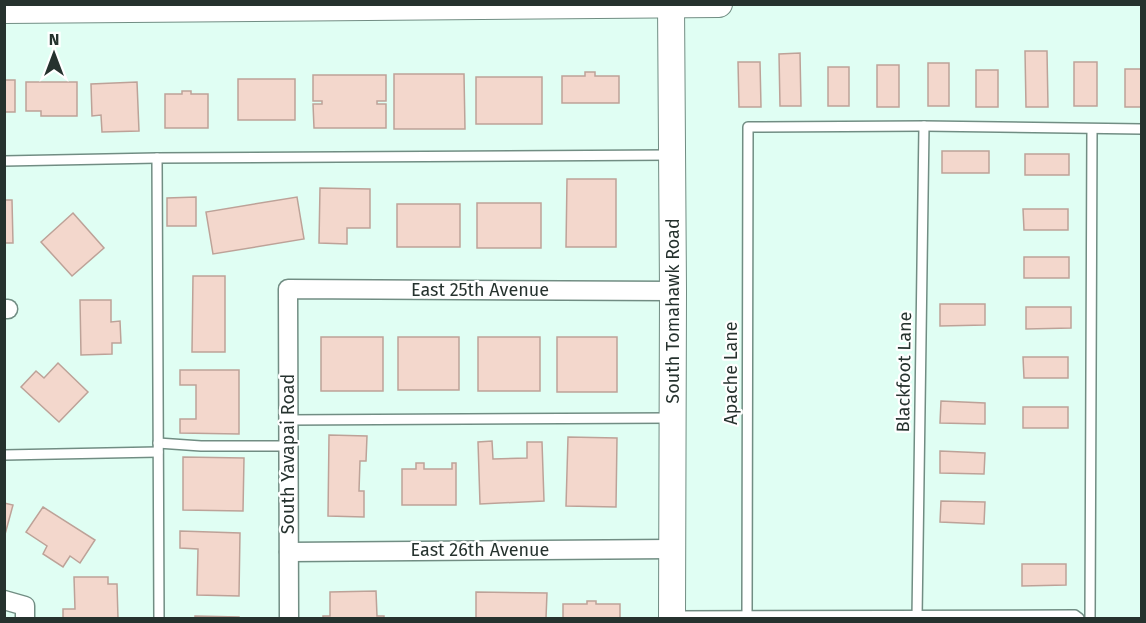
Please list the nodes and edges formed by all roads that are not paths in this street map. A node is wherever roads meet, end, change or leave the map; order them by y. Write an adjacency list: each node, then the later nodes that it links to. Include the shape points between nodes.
1 (719, 4): 2 (main road)
2 (671, 5): 3 (main road); 7 (main road, South Tomahawk Road)
3 (4, 10)
4 (924, 126): 5 (lane); 22 (lane, Apache Lane, via 748,127); 23 (lane, Blackfoot Lane)
5 (1092, 129): 6 (lane); 27 (lane)
6 (1142, 129)
7 (673, 155): 8 (lane); 11 (main road, South Tomahawk Road)
8 (157, 159): 9 (lane); 15 (lane)
9 (4, 161)
10 (288, 289): 11 (street, East 25th Avenue); 13 (street, South Yavapai Road)
11 (673, 291): 12 (main road, South Tomahawk Road)
12 (673, 418): 13 (lane); 17 (main road, South Tomahawk Road)
13 (288, 420): 14 (street, South Yavapai Road)
14 (288, 446): 15 (lane); 18 (street, South Yavapai Road)
15 (158, 448): 16 (lane); 24 (lane)
16 (4, 454)
17 (672, 549): 18 (street, East 26th Avenue); 21 (main road, South Tomahawk Road)
18 (289, 552): 25 (street, South Yavapai Road)
19 (4, 600): 20 (street)
20 (25, 612)
21 (672, 617): 22 (lane)
22 (747, 617): 23 (lane)
23 (917, 617): 26 (lane)
24 (159, 618)
25 (289, 618)
26 (1078, 618)
27 (1090, 618)

